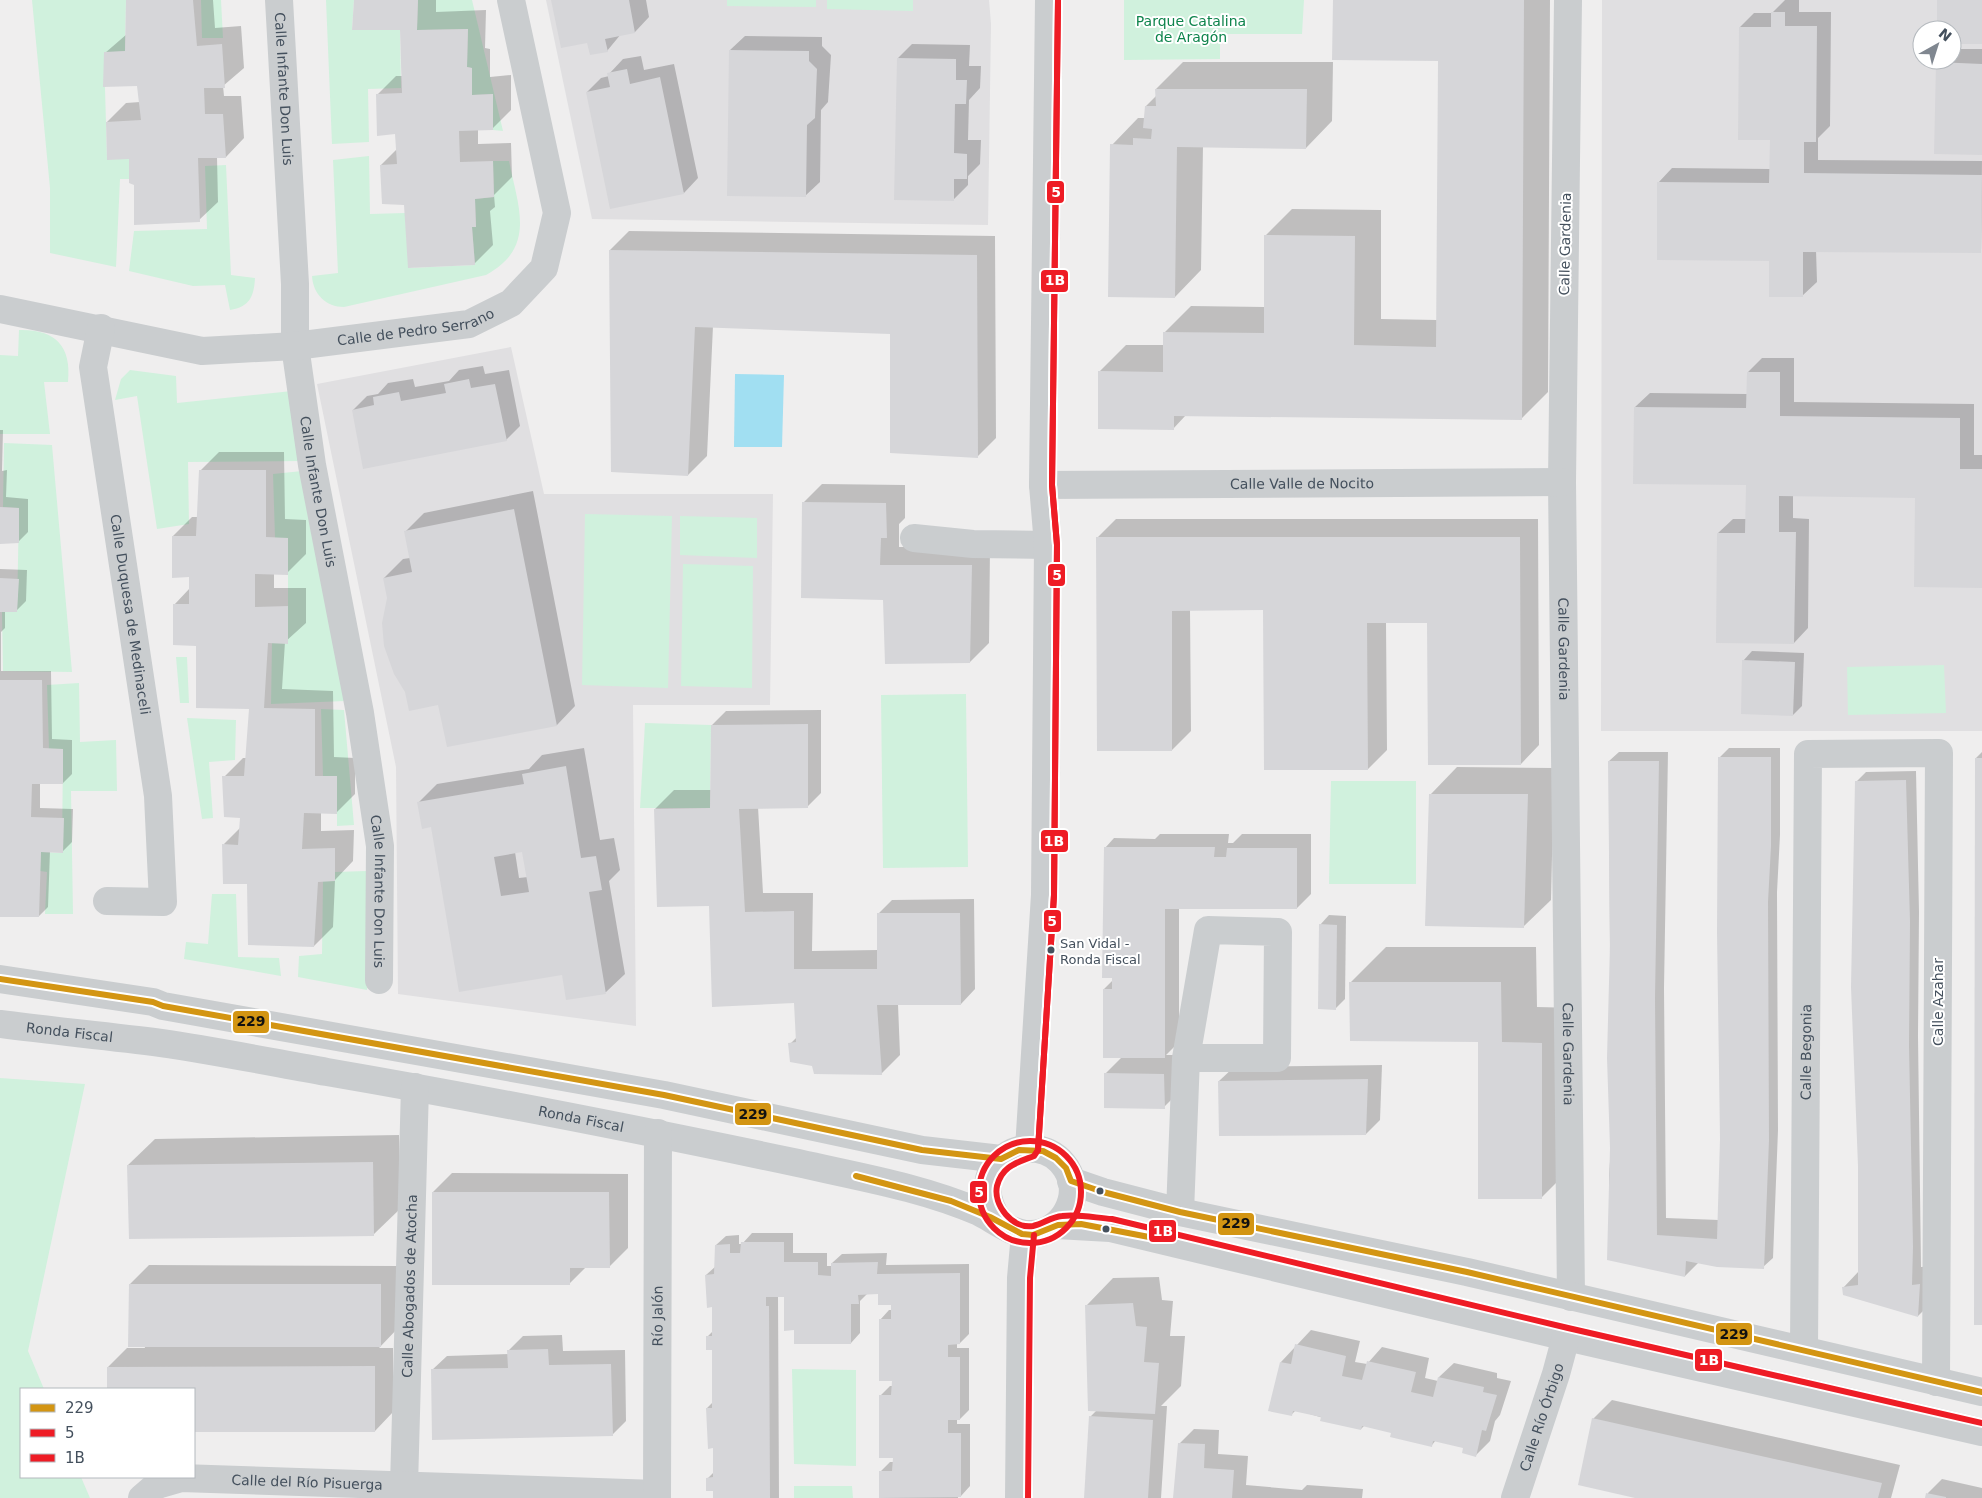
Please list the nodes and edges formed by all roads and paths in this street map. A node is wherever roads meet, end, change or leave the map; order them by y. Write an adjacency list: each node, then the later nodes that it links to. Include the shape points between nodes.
1 (279, 0): 7 (street, Calle Infante Don Luis)
2 (511, 0): 7 (street, Calle de Pedro Serrano, via 557,214 544,268 511,303 469,324)
3 (1049, 0): 9 (street)
4 (1568, 0): 8 (street, Calle Gardenia)
5 (0, 309): 6 (street, Calle de Pedro Serrano)
6 (101, 328): 7 (street, Calle de Pedro Serrano, via 202,351); 13 (street, Calle Duquesa de Medinaceli, via 93,367 158,796 163,902)
7 (295, 346): 15 (street, Calle Infante Don Luis, via 312,465 360,713 380,846)
8 (1562, 482): 9 (street, Calle Valle de Nocito); 29 (street, Calle Gardenia)
9 (1043, 485): 11 (street)
10 (914, 538): 11 (street, via 973,544)
11 (1048, 545): 22 (street, via 1045,895)
12 (1808, 754): 31 (street, Calle Begonia); 32 (street, Calle Azahar, via 1939,753)
13 (107, 901)
14 (0, 979): 16 (street)
15 (379, 980)
16 (153, 1004): 18 (street, via 170,1019 170,1027 162,1039); 23 (street, via 664,1095 922,1150)
17 (0, 1024): 18 (street, Ronda Fiscal)
18 (148, 1042): 20 (street, Ronda Fiscal)
19 (1186, 1058): 19 (street, via 1208,930 1278,932 1277,1058); 25 (street)
20 (416, 1087): 21 (street, Ronda Fiscal); 35 (street, Calle Abogados de Atocha)
21 (658, 1133): 26 (street, Ronda Fiscal, via 910,1188); 36 (street, Río Jalón)
22 (1029, 1149): 23 (street); 24 (street, via 1043,1151 1056,1158 1066,1168)
23 (1001, 1159): 26 (street, via 992,1170 987,1197)
24 (1071, 1181): 25 (street); 27 (street, via 1069,1210)
25 (1180, 1212): 29 (street)
26 (999, 1221): 28 (street, Ronda Fiscal, via 1010,1230)
27 (1057, 1225): 28 (street, via 1047,1231); 30 (street, via 1110,1228)
28 (1025, 1234): 38 (street, via 1021,1278)
29 (1571, 1297): 31 (street)
30 (1566, 1337): 34 (street); 39 (street, Calle Río Órbigo)
31 (1804, 1350): 32 (street)
32 (1936, 1382): 33 (street)
33 (1982, 1392)
34 (1982, 1432)
35 (404, 1486): 36 (street, Calle del Río Pisuerga); 37 (street, Calle del Río Pisuerga, via 182,1478 157,1485)
36 (657, 1496)
37 (142, 1498)
38 (1019, 1498)
39 (1515, 1498)

